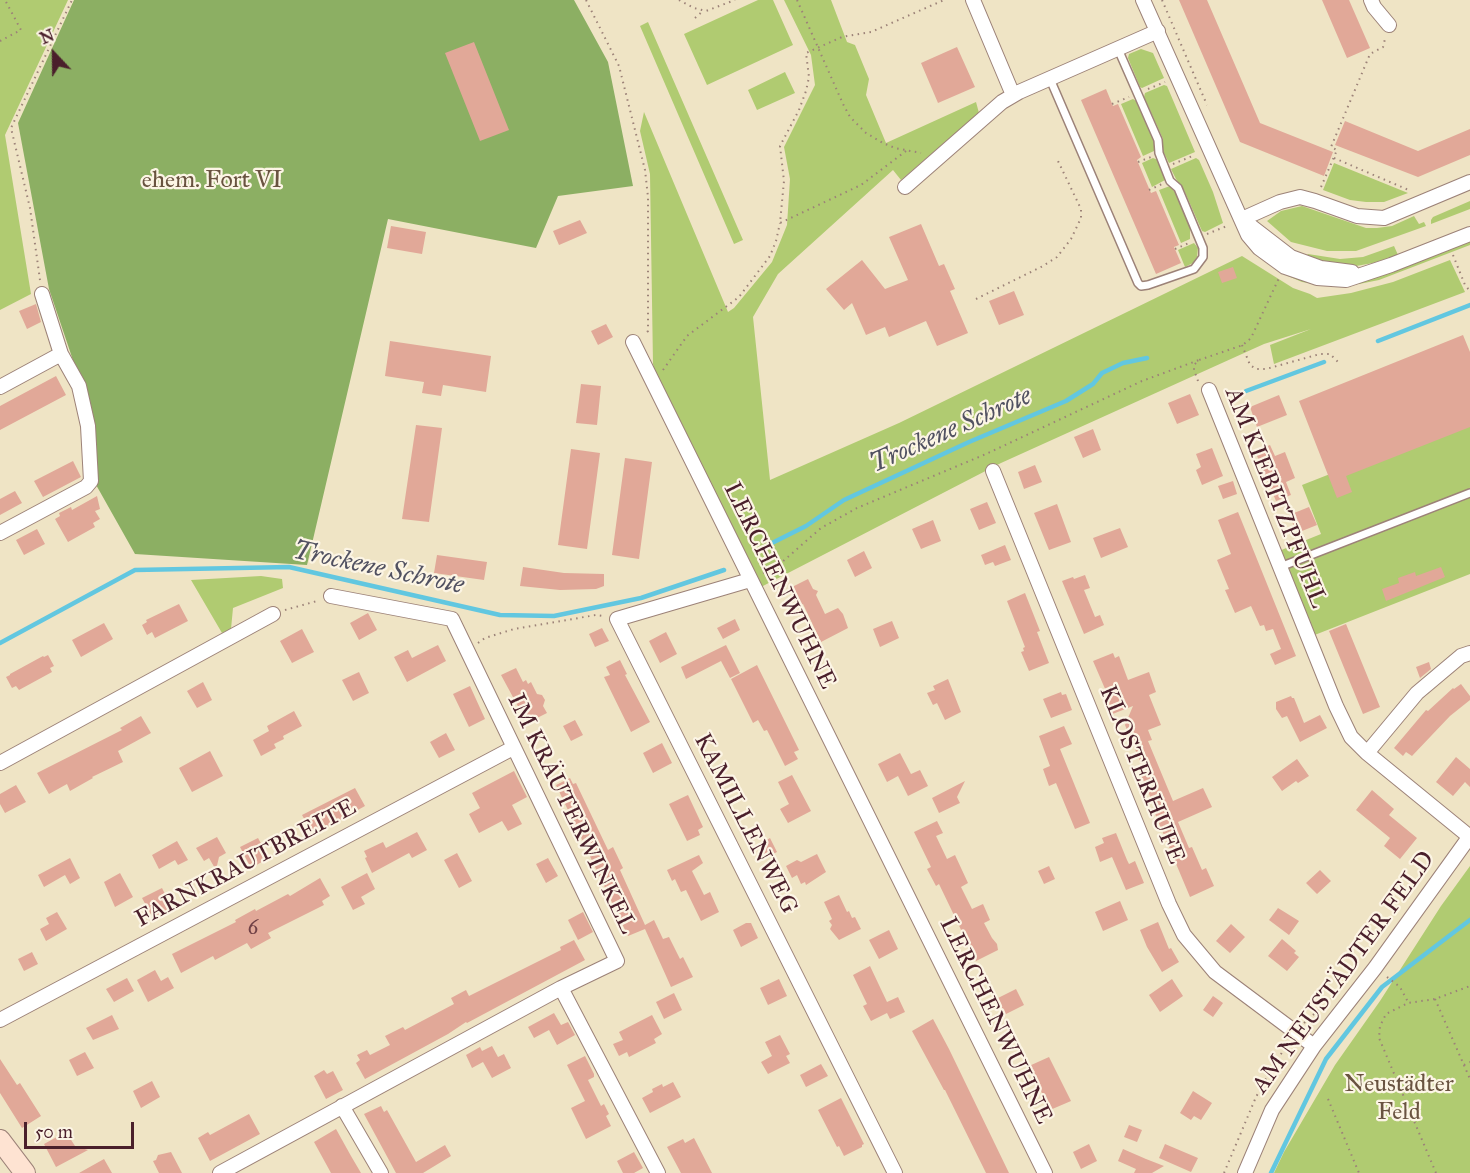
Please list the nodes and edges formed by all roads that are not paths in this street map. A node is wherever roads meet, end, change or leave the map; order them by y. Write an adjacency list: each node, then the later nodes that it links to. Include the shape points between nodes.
1 (973, 0): 8 (street)
2 (1143, 0): 5 (street)
3 (1371, 0): 4 (street)
4 (1389, 25)
5 (1158, 31): 6 (street); 11 (street)
6 (1118, 49): 7 (street); 7 (lane, via 1158,140 1170,181 1178,188 1203,250 1201,262 1192,270 1150,285 1138,283)
7 (1050, 79): 8 (street)
8 (1013, 95): 10 (street, via 993,108)
9 (1470, 182): 11 (street, via 1389,216 1350,214 1300,197)
10 (905, 187)
11 (1242, 219): 12 (street, via 1259,248 1291,270 1335,280 1346,280)
12 (1470, 234)
13 (42, 294): 15 (street)
14 (633, 342): 22 (street, LERCHENWUHNE)
15 (61, 354): 16 (street); 20 (street, via 79,386 84,406 92,481)
16 (0, 387)
17 (1209, 390): 21 (street, AM KIEBITZPFUHL)
18 (993, 471): 32 (street, KLOSTERHUFE, via 1184,935 1215,972)
19 (1470, 493): 21 (lane)
20 (0, 532)
21 (1280, 567): 27 (street, AM KIEBITZPFUHL, via 1335,706)
22 (750, 580): 39 (street, KAMILLENWEG, via 617,619); 40 (street, LERCHENWUHNE)
23 (331, 596): 26 (street, IM KRÄUTERWINKEL, via 452,619)
24 (273, 614): 28 (street)
25 (1470, 653): 27 (street, via 1461,656 1417,693)
26 (513, 748): 30 (street, IM KRÄUTERWINKEL, via 617,961); 31 (street, FARNKRAUTBREITE)
27 (1367, 753): 29 (street, AM KIEBITZPFUHL)
28 (0, 763)
29 (1470, 836): 32 (street, AM NEUSTÄDTER FELD)
30 (561, 988): 33 (street, IM KRÄUTERWINKEL); 38 (street)
31 (0, 1020)
32 (1314, 1046): 41 (street, AM NEUSTÄDTER FELD, via 1272,1110)
33 (342, 1106): 36 (street, IM KRÄUTERWINKEL); 37 (street)
34 (0, 1140): 35 (street)
35 (26, 1173)
36 (220, 1173)
37 (381, 1173)
38 (658, 1173)
39 (896, 1173)
40 (1045, 1173)
41 (1245, 1173)

